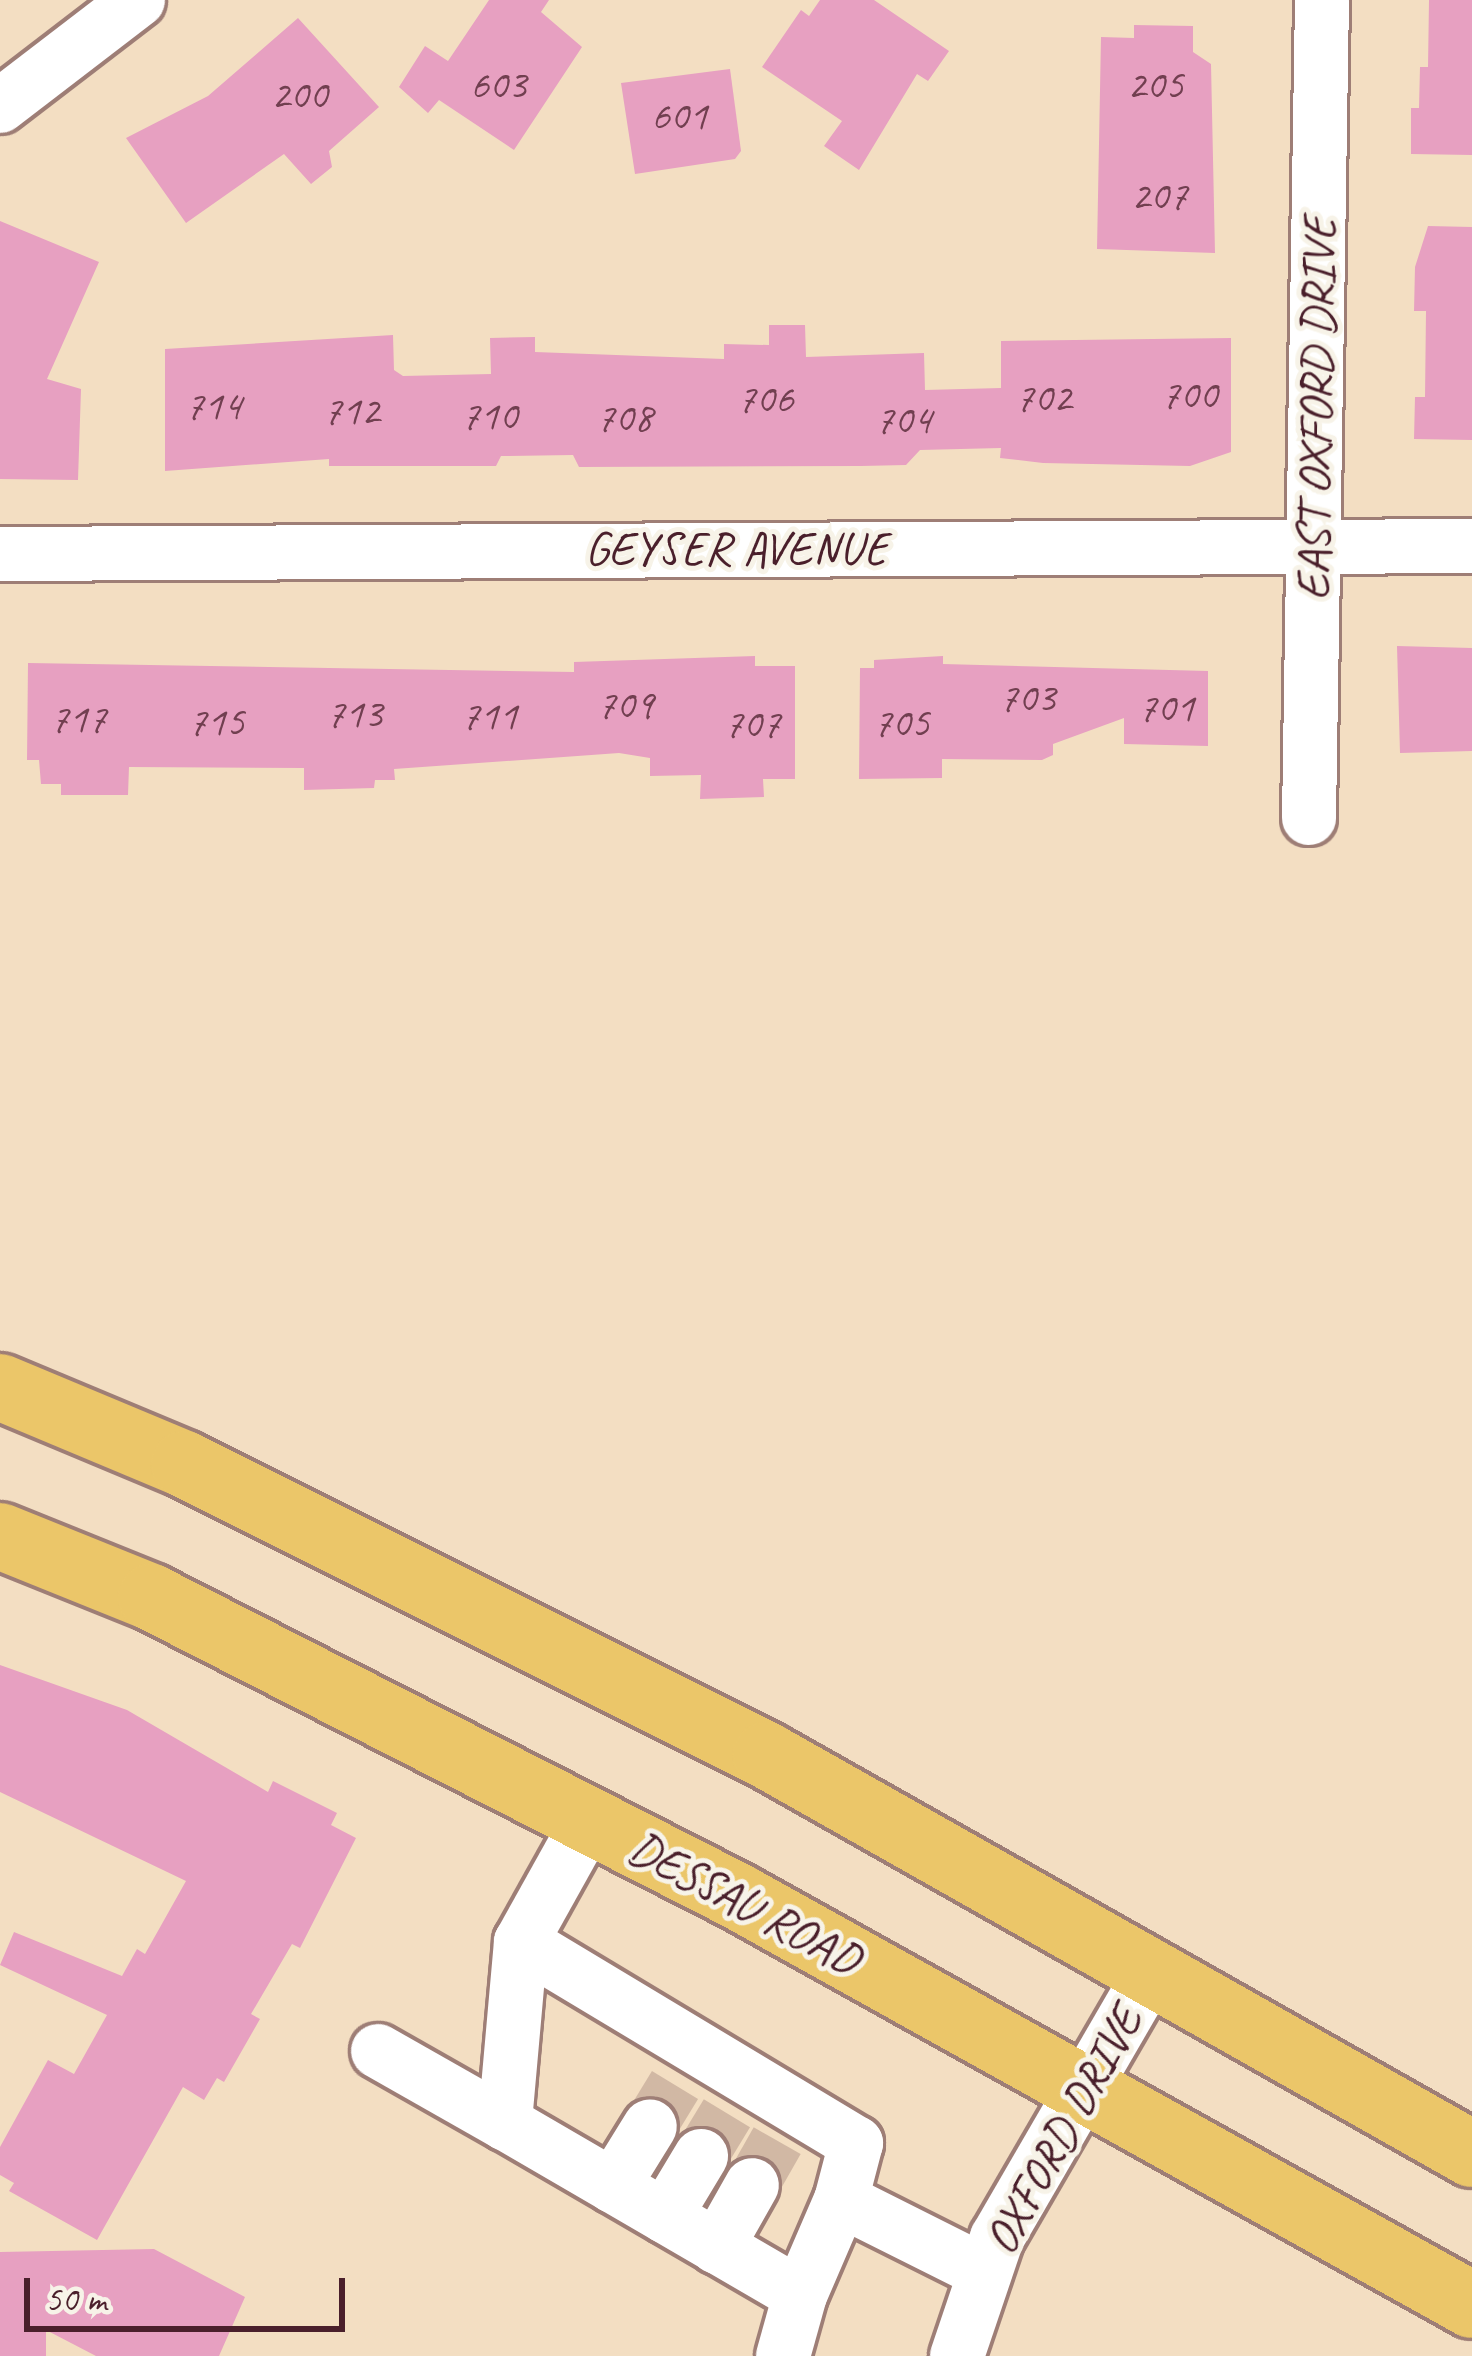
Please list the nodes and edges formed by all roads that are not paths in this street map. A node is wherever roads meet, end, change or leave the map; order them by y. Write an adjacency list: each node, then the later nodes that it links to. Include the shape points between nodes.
1 (138, 0): 3 (street)
2 (1322, 0): 4 (street, EAST OXFORD DRIVE)
3 (0, 106)
4 (1313, 546): 5 (street, GEYSER AVENUE); 6 (street, GEYSER AVENUE); 7 (street, EAST OXFORD DRIVE)
5 (1472, 546)
6 (0, 554)
7 (1310, 818)
8 (0, 1388): 12 (main road, via 184,1464 766,1755)
9 (0, 1536): 10 (main road, DESSAU ROAD, via 151,1597)
10 (589, 1820): 11 (street); 14 (main road, DESSAU ROAD)
11 (521, 1942): 15 (street); 17 (street)
12 (1150, 1974): 14 (street, OXFORD DRIVE); 19 (main road)
13 (378, 2051): 17 (street)
14 (1080, 2086): 24 (street, OXFORD DRIVE); 26 (main road, DESSAU ROAD)
15 (674, 2087): 16 (street); 20 (street)
16 (725, 2116): 18 (street); 22 (street)
17 (505, 2123): 20 (street)
18 (775, 2144): 21 (street, via 856,2144); 23 (street)
19 (1472, 2154)
20 (613, 2186): 22 (street)
21 (841, 2200): 24 (street); 25 (street)
22 (665, 2216): 23 (street)
23 (717, 2247): 25 (street)
24 (986, 2272): 28 (street, OXFORD DRIVE)
25 (800, 2295): 27 (street)
26 (1472, 2305)
27 (783, 2356)
28 (957, 2356)

